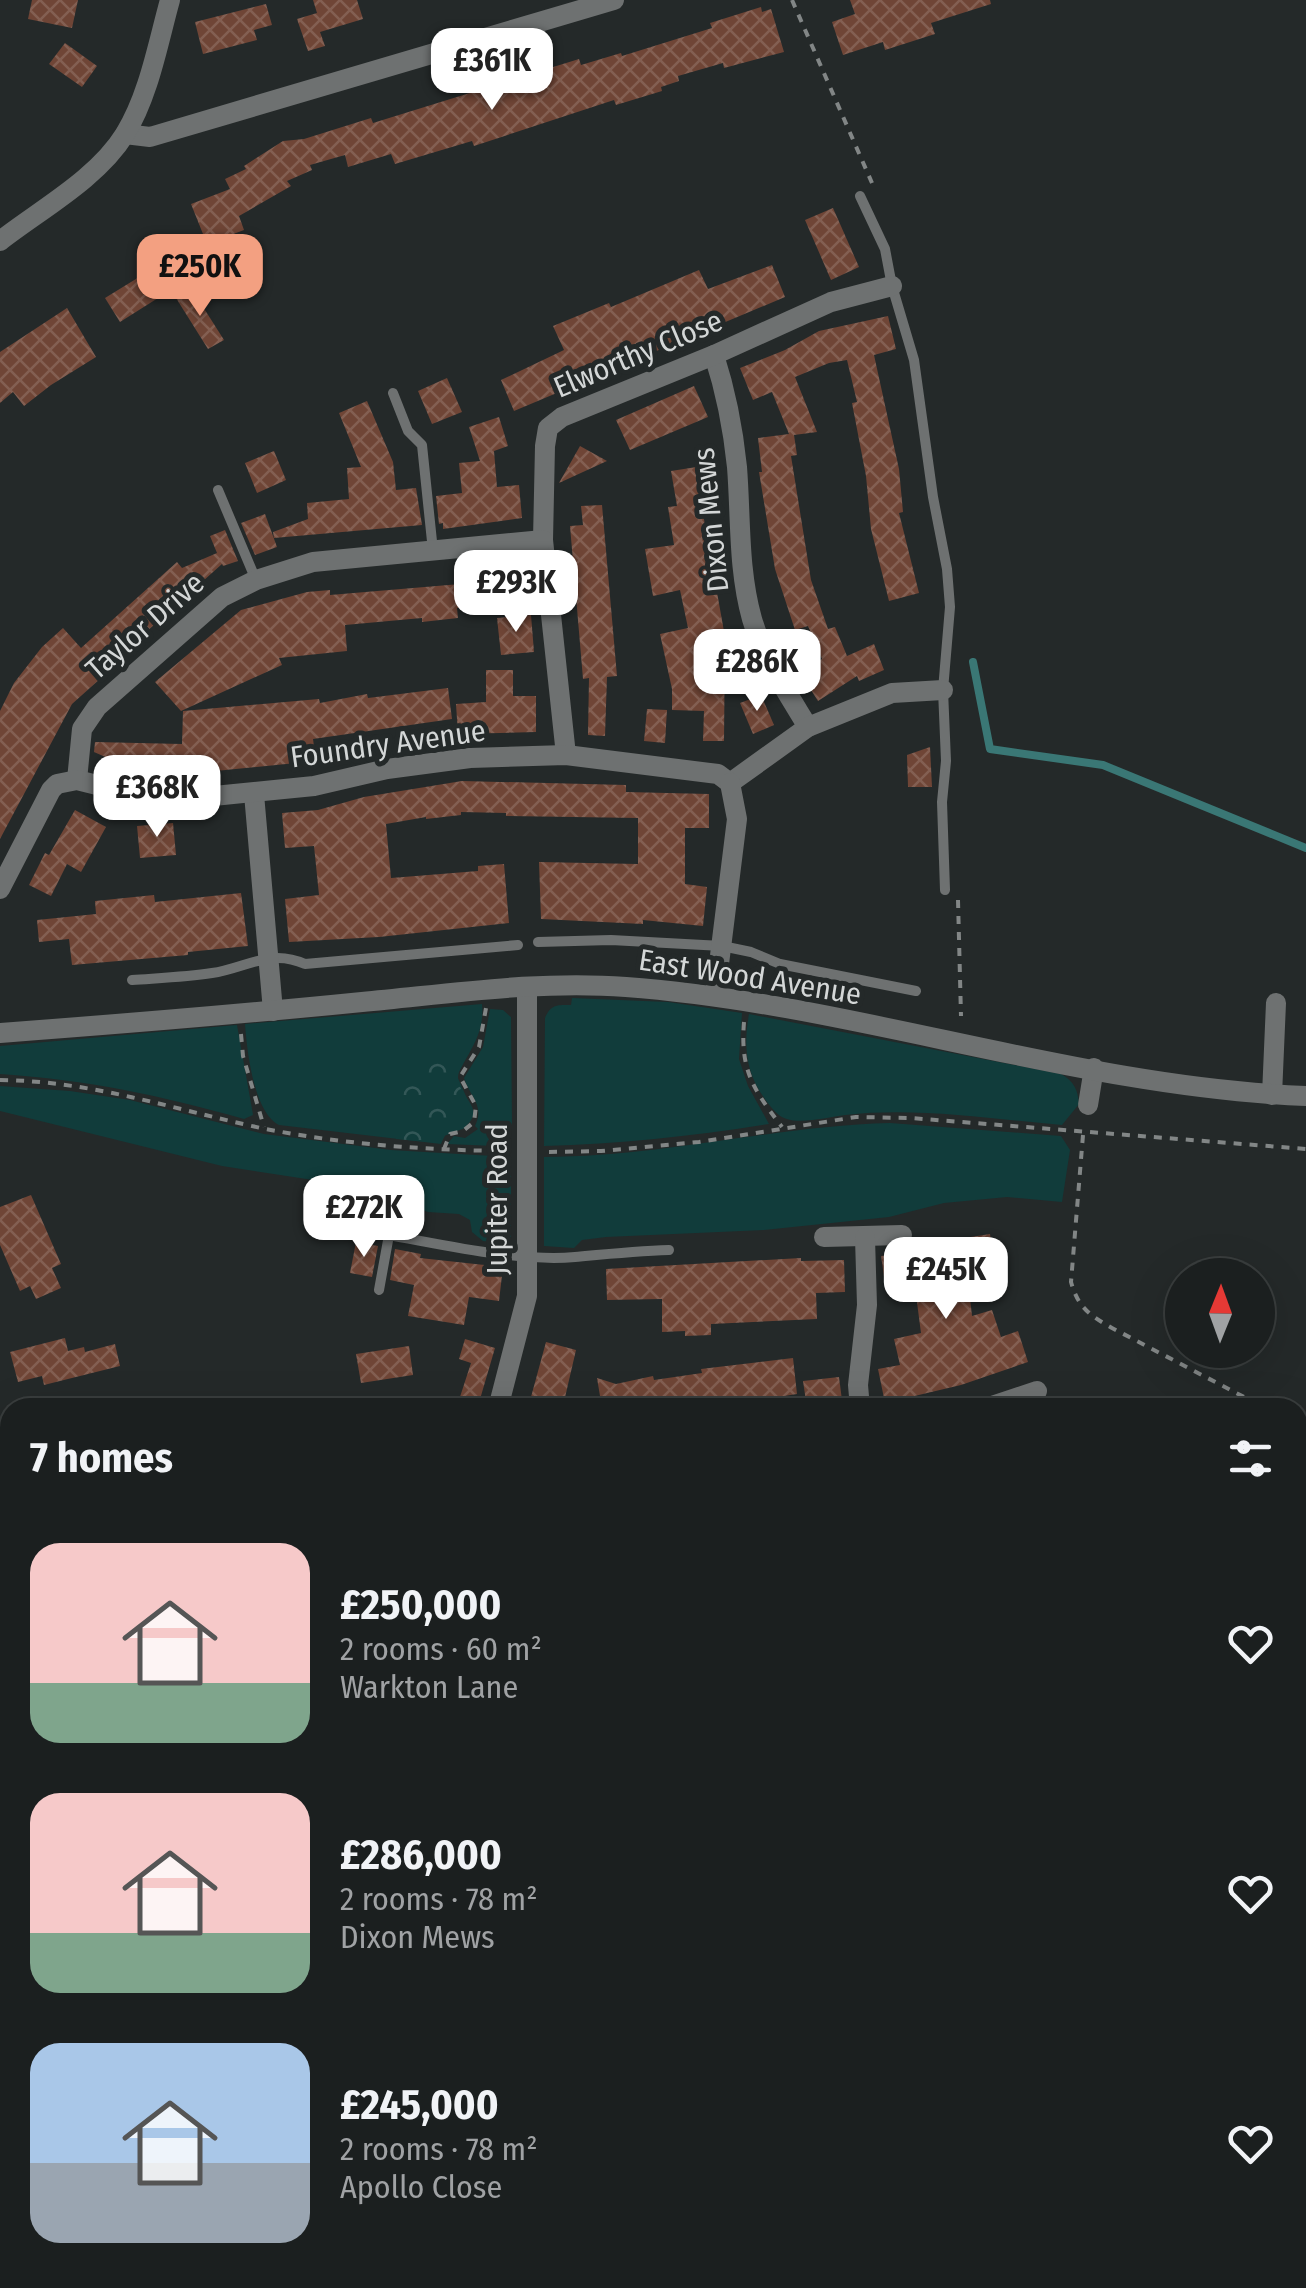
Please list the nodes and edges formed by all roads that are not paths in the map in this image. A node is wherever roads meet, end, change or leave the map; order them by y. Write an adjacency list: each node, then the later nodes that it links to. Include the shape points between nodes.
1 (170, 0): 3 (street)
2 (614, 0): 3 (street, via 150,137)
3 (125, 134): 5 (street, via 95,169)
4 (860, 196): 6 (lane, via 886,250)
5 (0, 240)
6 (892, 286): 7 (street, Elworthy Close, via 831,302); 13 (lane, via 914,360 947,569)
7 (714, 356): 10 (street, Elworthy Close, via 548,428); 14 (street, Dixon Mews, via 727,394 753,622)
8 (393, 392): 11 (lane, via 408,430 422,444)
9 (218, 490): 12 (lane)
10 (544, 540): 11 (street, Taylor Drive); 15 (street, Elworthy Close)
11 (433, 551): 12 (street, Taylor Drive, via 313,562)
12 (256, 580): 16 (street, Taylor Drive, via 222,598 97,706 82,728)
13 (943, 690): 14 (street, via 892,693); 20 (lane)
14 (808, 728): 17 (street)
15 (566, 755): 17 (street, Foundry Avenue, via 718,774); 18 (street, Foundry Avenue, via 453,760)
16 (77, 780): 18 (street, Foundry Avenue, via 140,800); 19 (street, via 50,790)
17 (730, 783): 23 (street, via 737,819)
18 (254, 794): 24 (street)
19 (2, 879)
20 (945, 890)
21 (538, 942): 23 (lane)
22 (518, 945): 24 (lane, via 305,964)
23 (722, 946): 27 (lane); 28 (street)
24 (268, 959): 25 (lane, via 217,973); 30 (street)
25 (132, 980)
26 (527, 987): 28 (street, East Wood Avenue); 30 (street, East Wood Avenue); 40 (street, Jupiter Road)
27 (916, 991)
28 (715, 996): 32 (street, East Wood Avenue)
29 (1276, 1003): 33 (street)
30 (273, 1010): 31 (street, East Wood Avenue)
31 (0, 1034)
32 (1094, 1068): 33 (street, East Wood Avenue); 35 (street)
33 (1272, 1095): 34 (street, East Wood Avenue)
34 (1306, 1096)
35 (1088, 1105)
36 (902, 1235): 38 (street)
37 (824, 1237): 38 (street)
38 (865, 1238): 44 (street)
39 (669, 1250): 40 (lane)
40 (527, 1254): 41 (lane, via 388,1235); 43 (street, Jupiter Road, via 528,1296)
41 (379, 1290)
42 (1037, 1391): 45 (street)
43 (501, 1398)
44 (859, 1398)
45 (1016, 1398)

